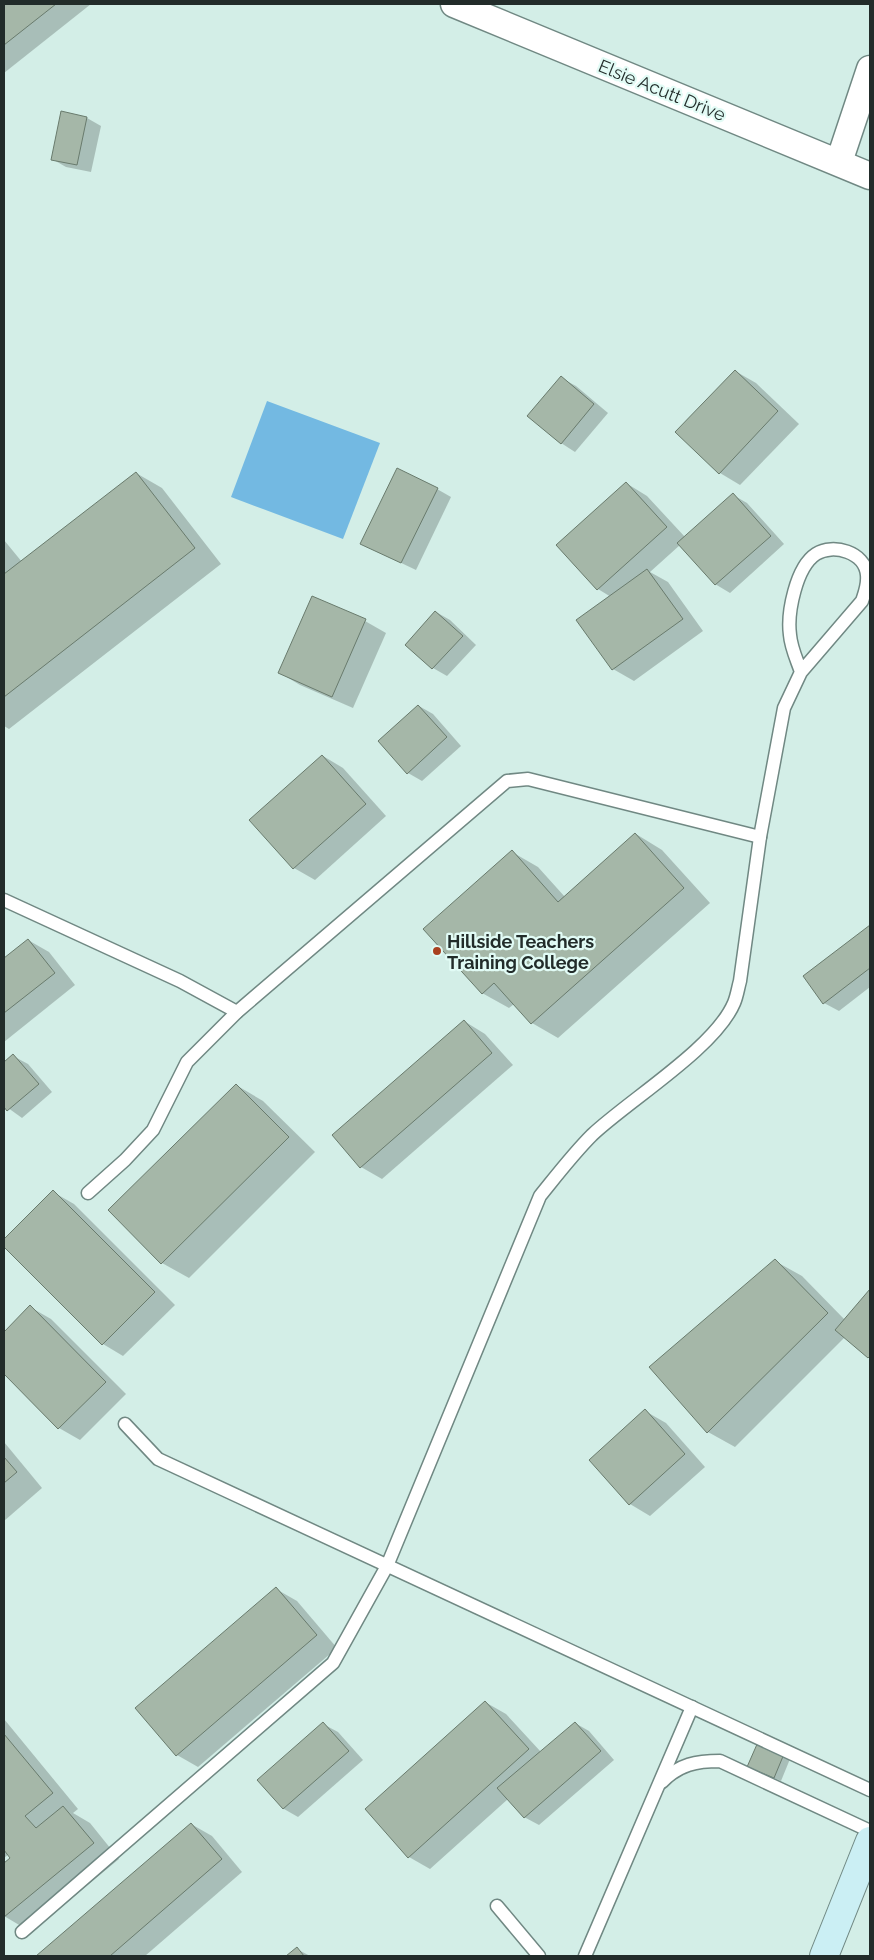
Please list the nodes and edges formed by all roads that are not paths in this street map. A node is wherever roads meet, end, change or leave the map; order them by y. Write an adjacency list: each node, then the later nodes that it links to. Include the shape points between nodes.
1 (454, 4): 3 (street, Elsie Acutt Drive)
2 (870, 69): 3 (street)
3 (839, 162): 4 (street, Elsie Acutt Drive)
4 (870, 176)
5 (801, 672): 5 (lane, via 790,637 789,619 800,574 816,554 829,549 846,551 863,564 867,573 862,601); 6 (lane, via 784,708)
6 (760, 837): 8 (lane, via 528,779 507,781); 11 (lane, via 740,981 734,1003 722,1023 699,1046 593,1134 540,1196)
7 (4, 900): 8 (lane, via 180,981)
8 (237, 1012): 9 (lane, via 187,1062 153,1130)
9 (88, 1193)
10 (125, 1424): 11 (lane, via 158,1459)
11 (387, 1566): 12 (lane); 18 (lane, via 333,1663)
12 (692, 1707): 13 (lane); 14 (lane)
13 (656, 1789): 15 (lane, via 681,1767 698,1761 720,1761); 20 (lane)
14 (870, 1790)
15 (870, 1831)
16 (870, 1841): 21 (main road)
17 (497, 1906): 19 (lane)
18 (22, 1932)
19 (539, 1956)
20 (585, 1956)
21 (824, 1956)

